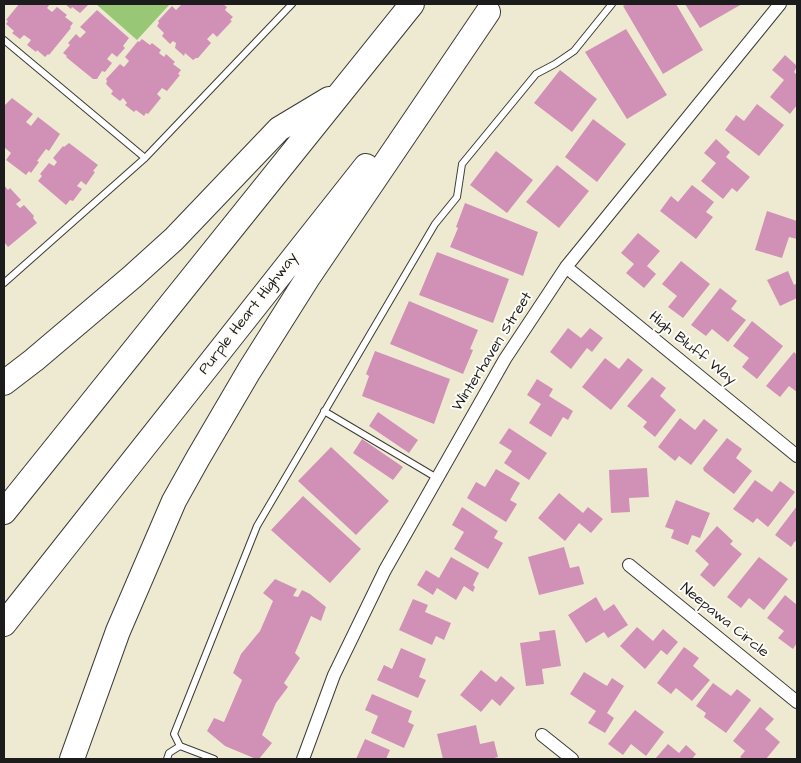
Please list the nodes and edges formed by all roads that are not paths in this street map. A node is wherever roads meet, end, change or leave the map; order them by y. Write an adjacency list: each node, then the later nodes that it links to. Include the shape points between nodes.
1 (292, 4): 8 (lane)
2 (412, 4): 7 (highway)
3 (612, 4): 12 (lane, via 574,51 536,74 462,164 457,197 435,224)
4 (780, 4): 9 (street, Winterhaven Street)
5 (491, 8): 17 (highway, Purple Heart Highway); 21 (highway, via 307,279 198,458 174,502 118,631)
6 (4, 40): 8 (lane)
7 (343, 90): 11 (highway, via 279,129 174,239); 15 (highway)
8 (145, 158): 10 (lane)
9 (566, 267): 13 (street, High Bluff Way); 14 (street, Winterhaven Street, via 506,359)
10 (4, 283)
11 (4, 383)
12 (324, 411): 14 (lane); 20 (lane, via 257,526 174,734)
13 (797, 456)
14 (437, 478): 24 (street, Winterhaven Street, via 385,570 338,666)
15 (4, 512)
16 (629, 565): 18 (street, Neepawa Circle)
17 (4, 624)
18 (797, 702)
19 (542, 735): 25 (street)
20 (180, 746): 22 (lane, via 169,753); 23 (lane)
21 (72, 759)
22 (167, 759)
23 (214, 759)
24 (303, 759)
25 (572, 759)

